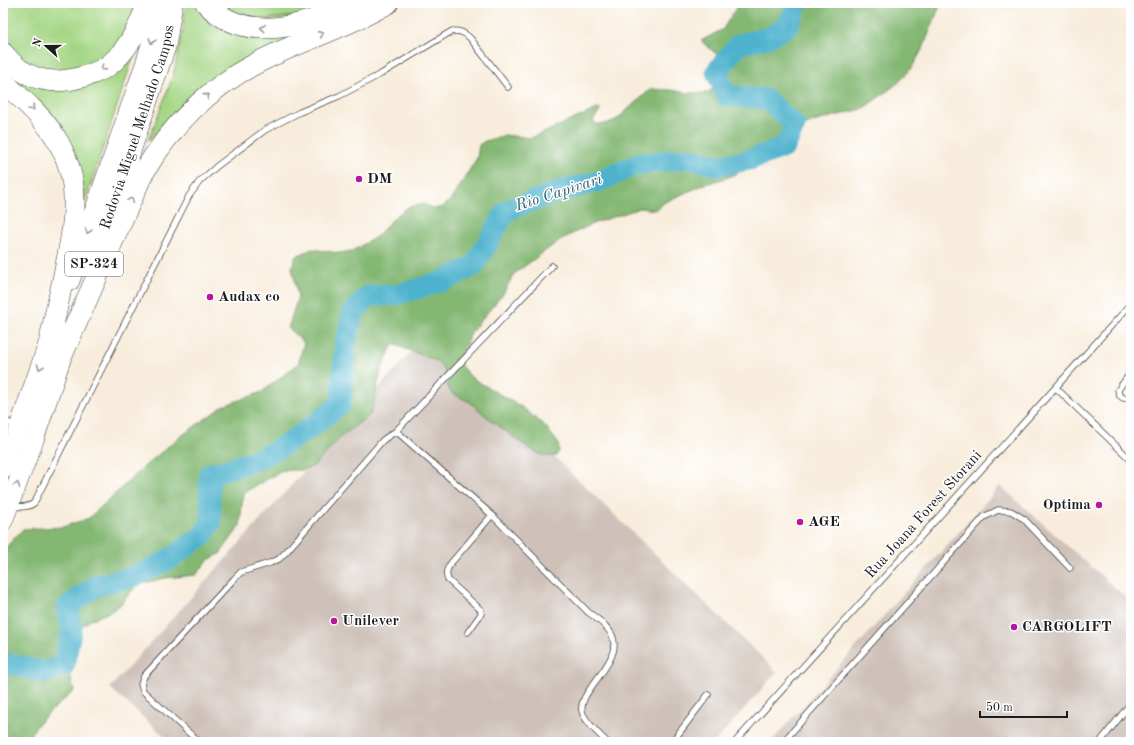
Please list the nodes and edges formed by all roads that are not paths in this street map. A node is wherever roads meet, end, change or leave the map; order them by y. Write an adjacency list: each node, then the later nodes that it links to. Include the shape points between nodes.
1 (148, 3): 7 (highway, one-way to 7, via 130,43 114,61 94,74 66,82 48,81 27,75 11,64)
2 (159, 3): 12 (highway, Rodovia Miguel Melhado Campos / SP-324, one-way to 12, via 155,31)
3 (173, 3): 12 (highway, Rodovia Miguel Melhado Campos / SP-324, via 166,47)
4 (206, 3): 5 (highway, one-way to 4, via 308,22 274,29 233,22)
5 (353, 3)
6 (388, 3): 12 (highway, one-way to 6, via 142,175 157,151 190,112 247,68)
7 (3, 53)
8 (3, 82): 12 (highway, one-way to 12, via 53,133 65,156 73,184 74,224)
9 (508, 87): 20 (lane, via 465,33 452,31 381,74 265,130 216,166 189,196 34,503)
10 (552, 266): 17 (lane)
11 (1131, 304): 14 (lane, Rua Joana Forest Storani)
12 (57, 345): 16 (highway, Rodovia Miguel Melhado Campos / SP-324, one-way to 16); 20 (highway, Rodovia Miguel Melhado Campos / SP-324, one-way to 12)
13 (1131, 372): 15 (lane, via 1118,390 1118,395)
14 (1056, 388): 18 (lane); 29 (lane, Rua Joana Forest Storani)
15 (1131, 399)
16 (11, 424): 19 (highway, Rodovia Miguel Melhado Campos / SP-324)
17 (396, 431): 21 (lane); 26 (lane, via 383,440 279,559 241,572 144,676 141,684 143,691)
18 (1131, 460)
19 (3, 470)
20 (6, 514)
21 (492, 515): 23 (lane, via 447,569 448,580 482,610); 27 (lane, via 605,626 612,636 613,656 583,701 582,713)
22 (1070, 568): 30 (lane, via 1024,519 1011,511 998,510 984,517)
23 (468, 632)
24 (708, 695): 28 (lane)
25 (1131, 703): 31 (lane)
26 (199, 742)
27 (607, 742)
28 (672, 742)
29 (735, 742)
30 (783, 742)
31 (1100, 742)

